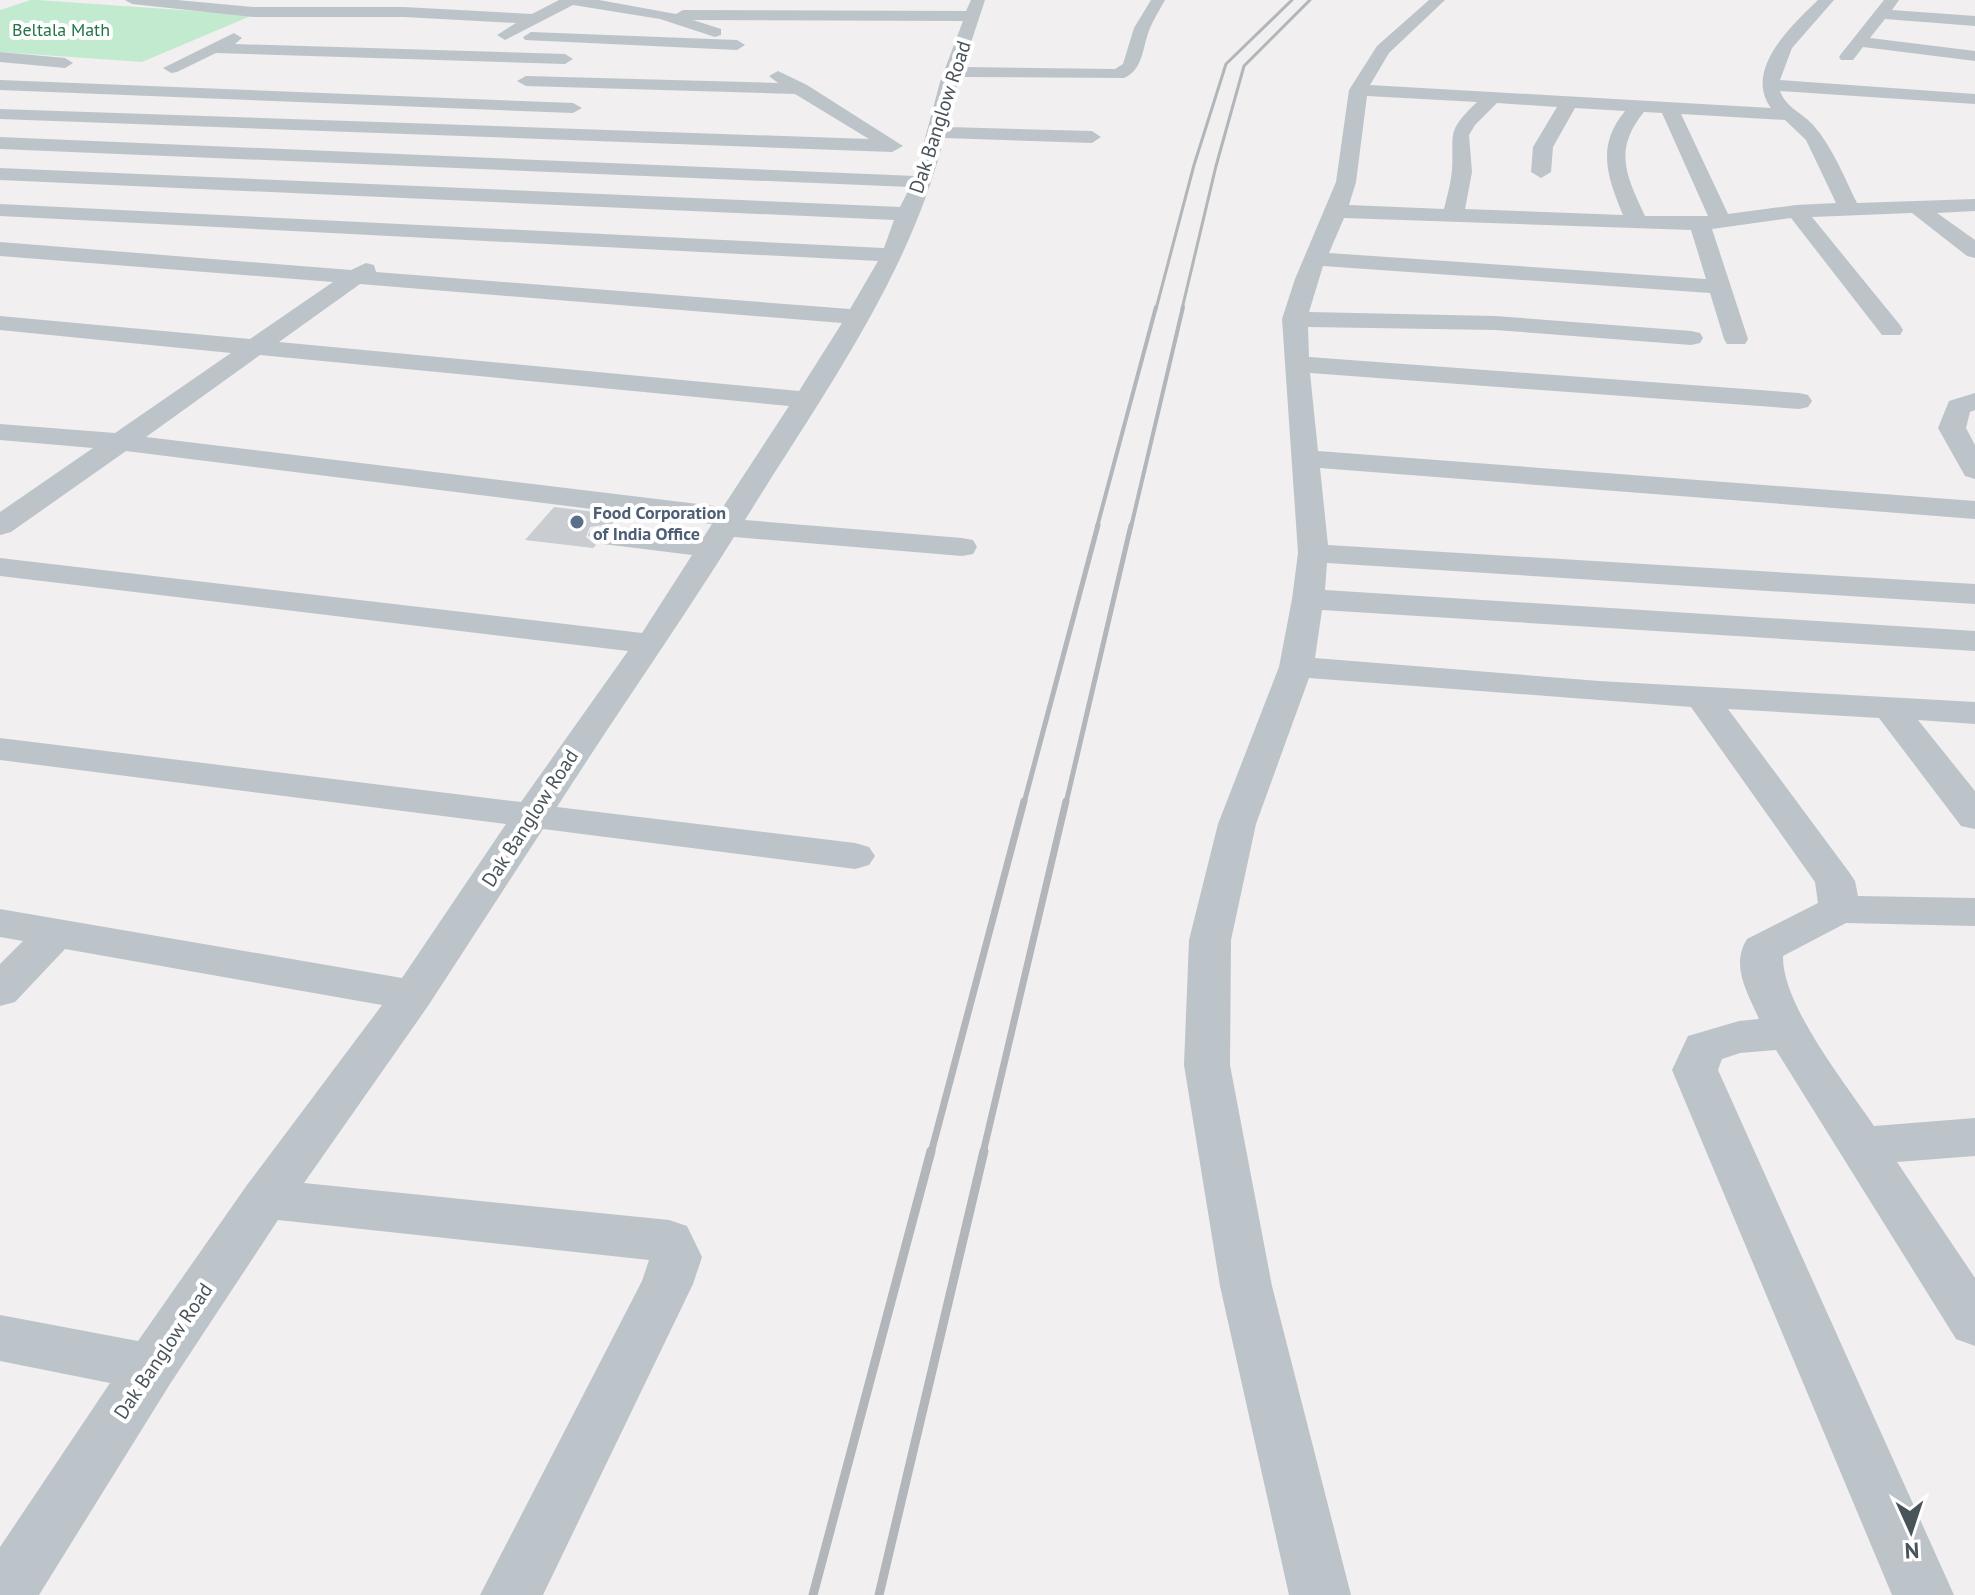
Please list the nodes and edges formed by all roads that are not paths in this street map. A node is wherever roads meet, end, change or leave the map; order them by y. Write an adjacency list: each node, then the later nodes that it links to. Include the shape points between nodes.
1 (132, 0): 7 (street)
2 (312, 0): 10 (street)
3 (571, 0): 11 (street); 12 (street)
4 (1158, 0): 32 (street, via 1131,64 1118,74)
5 (1438, 0): 40 (street, via 1401,31)
6 (1827, 0): 37 (street, via 1786,47 1773,69)
7 (180, 2): 10 (street, via 253,12)
8 (1887, 7): 13 (street); 18 (street)
9 (975, 8): 11 (street); 32 (street, Dak Banglow Road)
10 (290, 11): 12 (street); 14 (street, via 257,28)
11 (663, 15): 19 (street, via 717,32)
12 (536, 19): 16 (street)
13 (1975, 21)
14 (303, 29)
15 (245, 33): 20 (street)
16 (495, 36): 19 (street); 23 (street)
17 (354, 38): 22 (street)
18 (1859, 42): 24 (street); 39 (street, via 1845,60)
19 (737, 45): 38 (street)
20 (212, 48): 21 (street); 30 (street, via 164,67)
21 (289, 50): 22 (street); 41 (street)
22 (331, 51): 23 (street); 28 (street)
23 (471, 56): 26 (street); 31 (street)
24 (1975, 56)
25 (9, 59): 27 (street); 29 (street)
26 (578, 60)
27 (83, 64)
28 (299, 68)
29 (0, 69)
30 (213, 70)
31 (443, 70)
32 (953, 72): 62 (street, Dak Banglow Road)
33 (505, 80): 34 (street)
34 (641, 84): 38 (street); 45 (street)
35 (0, 85): 41 (street)
36 (417, 85): 44 (street)
37 (1772, 85): 39 (street); 51 (street, via 1775,101)
38 (801, 89): 53 (street)
39 (1836, 89): 43 (street)
40 (1358, 90): 42 (street); 70 (street)
41 (216, 94): 44 (street); 54 (street)
42 (1492, 98): 46 (street); 74 (street, via 1460,135)
43 (1975, 99)
44 (393, 100): 47 (street); 55 (street)
45 (623, 101)
46 (1569, 102): 48 (street); 63 (street, via 1543,147)
47 (522, 106): 56 (street); 57 (street, via 601,114)
48 (1639, 106): 49 (street); 76 (street, via 1618,132 1613,152)
49 (1669, 108): 51 (street); 77 (street)
50 (0, 114): 54 (street)
51 (1790, 115): 69 (street, via 1810,131)
52 (807, 117): 53 (street)
53 (850, 118): 62 (street)
54 (160, 120): 55 (street); 60 (street)
55 (348, 127): 56 (street); 61 (street)
56 (489, 132): 57 (street)
57 (586, 135): 62 (street)
58 (1092, 137): 62 (street)
59 (0, 143): 60 (street)
60 (121, 147): 61 (street)
61 (297, 155): 62 (street); 66 (street)
62 (915, 164): 66 (street); 81 (street, Dak Banglow Road)
63 (1541, 172)
64 (0, 174): 65 (street)
65 (140, 180): 66 (street); 73 (street)
66 (250, 185): 75 (street)
67 (1914, 205): 68 (street); 69 (street); 80 (street)
68 (1975, 205)
69 (1849, 208): 71 (street)
70 (1337, 211): 74 (street); 82 (street)
71 (1796, 211): 77 (street); 89 (street)
72 (4, 212): 73 (street)
73 (70, 213): 75 (street); 79 (street)
74 (1460, 216): 76 (street); 83 (street)
75 (192, 219): 78 (street)
76 (1637, 222): 77 (street)
77 (1711, 222): 85 (street)
78 (426, 232): 81 (street); 84 (street)
79 (0, 249): 84 (street)
80 (1975, 251)
81 (893, 255): 86 (street, Dak Banglow Road)
82 (1314, 259): 83 (street); 87 (street, via 1297,297)
83 (1467, 270): 85 (street)
84 (356, 277): 86 (street); 92 (street)
85 (1720, 287): 91 (street)
86 (857, 317): 94 (street, Dak Banglow Road)
87 (1294, 319): 90 (street, via 1495,323); 93 (street)
88 (0, 323): 92 (street)
89 (1891, 330)
90 (1691, 338)
91 (1736, 339)
92 (256, 348): 94 (street); 98 (street)
93 (1297, 364): 95 (street); 99 (street)
94 (807, 400): 103 (street, Dak Banglow Road)
95 (1799, 401)
96 (1975, 401): 100 (street, via 1958,407 1952,428)
97 (0, 432): 98 (street)
98 (122, 442): 102 (street); 103 (street)
99 (1307, 459): 101 (street); 106 (street)
100 (1975, 470)
101 (1975, 510)
102 (0, 526)
103 (723, 531): 104 (street); 105 (street); 111 (street, Dak Banglow Road)
104 (603, 535)
105 (962, 547)
106 (1313, 553): 108 (street); 109 (street)
107 (0, 567): 111 (street)
108 (1975, 594)
109 (1308, 599): 110 (street); 112 (street)
110 (1975, 641)
111 (651, 644): 117 (street, Dak Banglow Road)
112 (1296, 667): 113 (street); 135 (street, via 1237,824 1210,940 1207,1065 1246,1286)
113 (1702, 698): 114 (street); 120 (street, via 1835,881)
114 (1890, 708): 115 (street); 118 (street)
115 (1975, 713)
116 (0, 749): 117 (street)
117 (532, 816): 119 (street); 125 (street, Dak Banglow Road)
118 (1975, 817)
119 (855, 856)
120 (1839, 909): 121 (street); 126 (street, via 1762,949 1761,974)
121 (1967, 922)
122 (0, 923): 123 (street)
123 (55, 933): 124 (street); 125 (street)
124 (0, 991)
125 (413, 995): 129 (street, Dak Banglow Road)
126 (1788, 1033): 128 (street); 136 (street, via 1739,1037 1704,1048 1695,1070)
127 (1975, 1137): 128 (street)
128 (1861, 1146): 130 (street)
129 (265, 1199): 132 (street, Dak Banglow Road); 134 (street, via 669,1241 676,1257 667,1284)
130 (1975, 1323)
131 (0, 1338): 132 (street)
132 (151, 1367): 133 (street, Dak Banglow Road)
133 (4, 1595)
134 (511, 1595)
135 (1320, 1595)
136 (1923, 1595)

